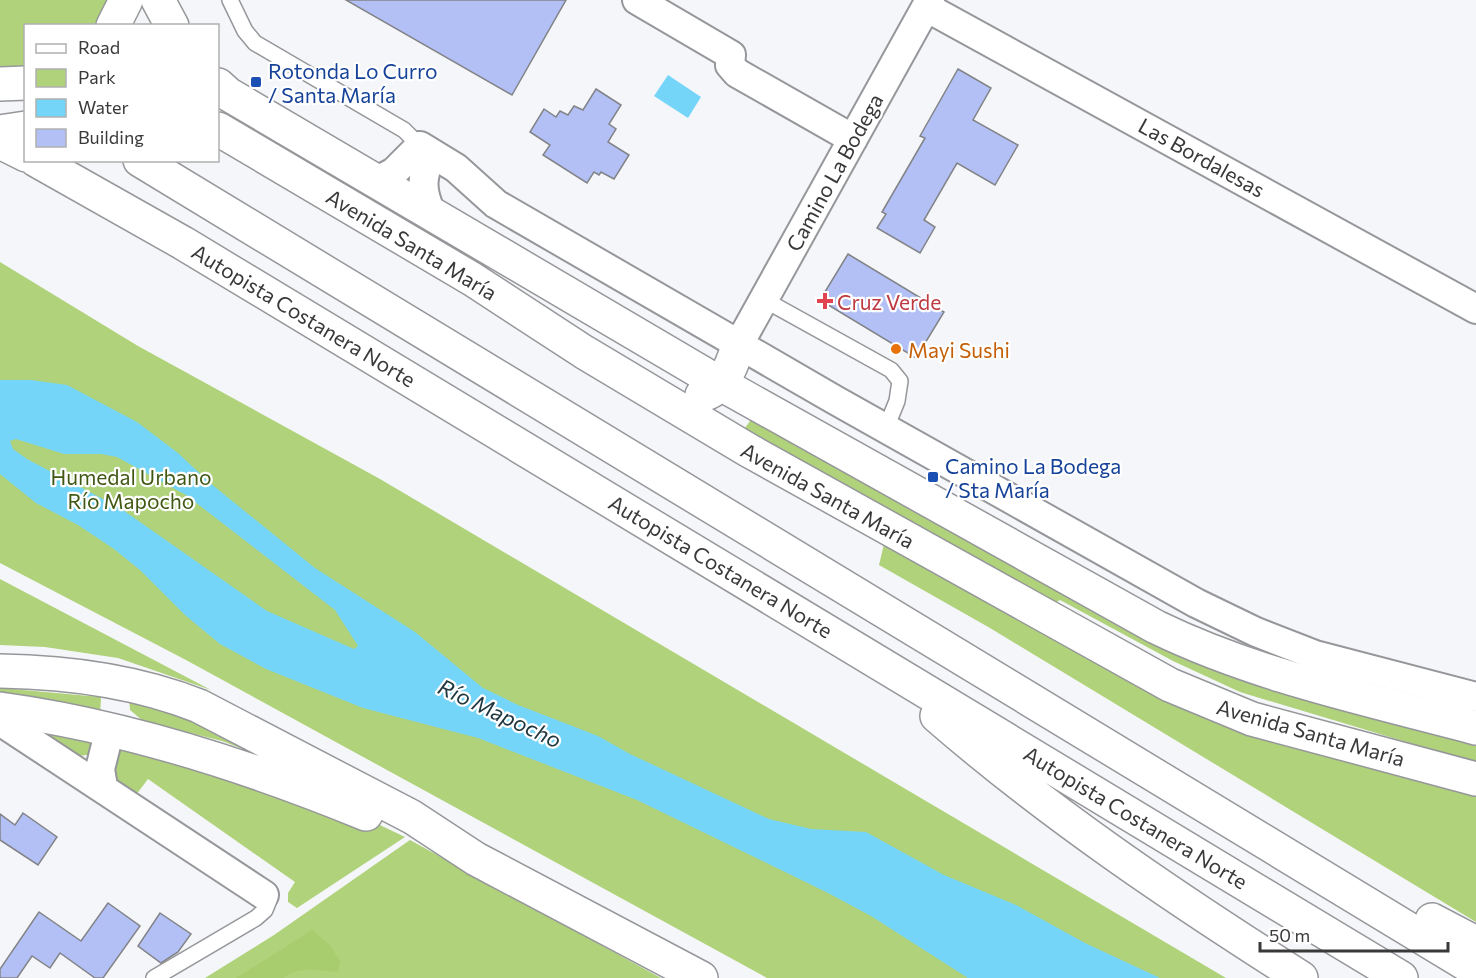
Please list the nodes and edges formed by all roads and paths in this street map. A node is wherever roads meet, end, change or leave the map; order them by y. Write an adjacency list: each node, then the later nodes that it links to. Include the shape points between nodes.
1 (126, 0): 6 (main road)
2 (158, 0): 7 (main road)
3 (231, 0): 12 (lane, via 245,32 255,43 404,130)
4 (637, 0): 10 (street, via 731,55 730,65 737,74)
5 (928, 3): 10 (street, Camino La Bodega); 19 (street, Las Bordalesas)
6 (114, 24)
7 (171, 24)
8 (219, 87): 16 (main road, Avenida Santa María)
9 (219, 130): 15 (main road, Avenida Santa María)
10 (853, 139): 18 (street, Camino La Bodega)
11 (219, 147): 15 (main road)
12 (425, 149): 16 (street, Avenida Santa María); 17 (street, Avenida Santa María, via 422,194); 20 (street, via 456,168 496,204)
13 (49, 162): 25 (main road, Autopista Costanera Norte)
14 (143, 162): 35 (main road)
15 (291, 171): 22 (main road, Avenida Santa María)
16 (377, 181): 17 (main road, Avenida Santa María)
17 (430, 213): 21 (main road, Avenida Santa María)
18 (763, 299): 20 (street, Camino La Bodega); 24 (lane, via 891,370 900,381)
19 (1476, 309)
20 (739, 344): 21 (main road, via 703,354); 23 (main road); 24 (street)
21 (665, 352): 23 (main road, Avenida Santa María)
22 (636, 383): 23 (main road, via 695,396 709,393); 33 (main road, Avenida Santa María, via 758,456 1170,685 1252,719)
23 (721, 384): 31 (main road, Avenida Santa María, via 1200,649 1251,667)
24 (886, 428): 28 (street, via 1196,603 1256,632 1316,655)
25 (868, 655): 42 (main road, via 971,744 1092,837 1188,906); 43 (main road, Autopista Costanera Norte)
26 (0, 672): 27 (main road)
27 (108, 680): 32 (main road, via 113,705); 36 (main road, via 172,696 227,719 412,817)
28 (1476, 697)
29 (0, 709): 32 (main road)
30 (0, 721): 34 (street)
31 (1476, 728)
32 (110, 729): 34 (street, via 100,769); 36 (main road, via 280,779)
33 (1476, 779)
34 (103, 787): 37 (street)
35 (1210, 809): 38 (main road); 39 (main road)
36 (476, 859): 41 (main road)
37 (264, 894): 40 (lane, via 269,900 256,918)
38 (1476, 943)
39 (1476, 970)
40 (154, 978)
41 (701, 978)
42 (1301, 978)
43 (1401, 978)

